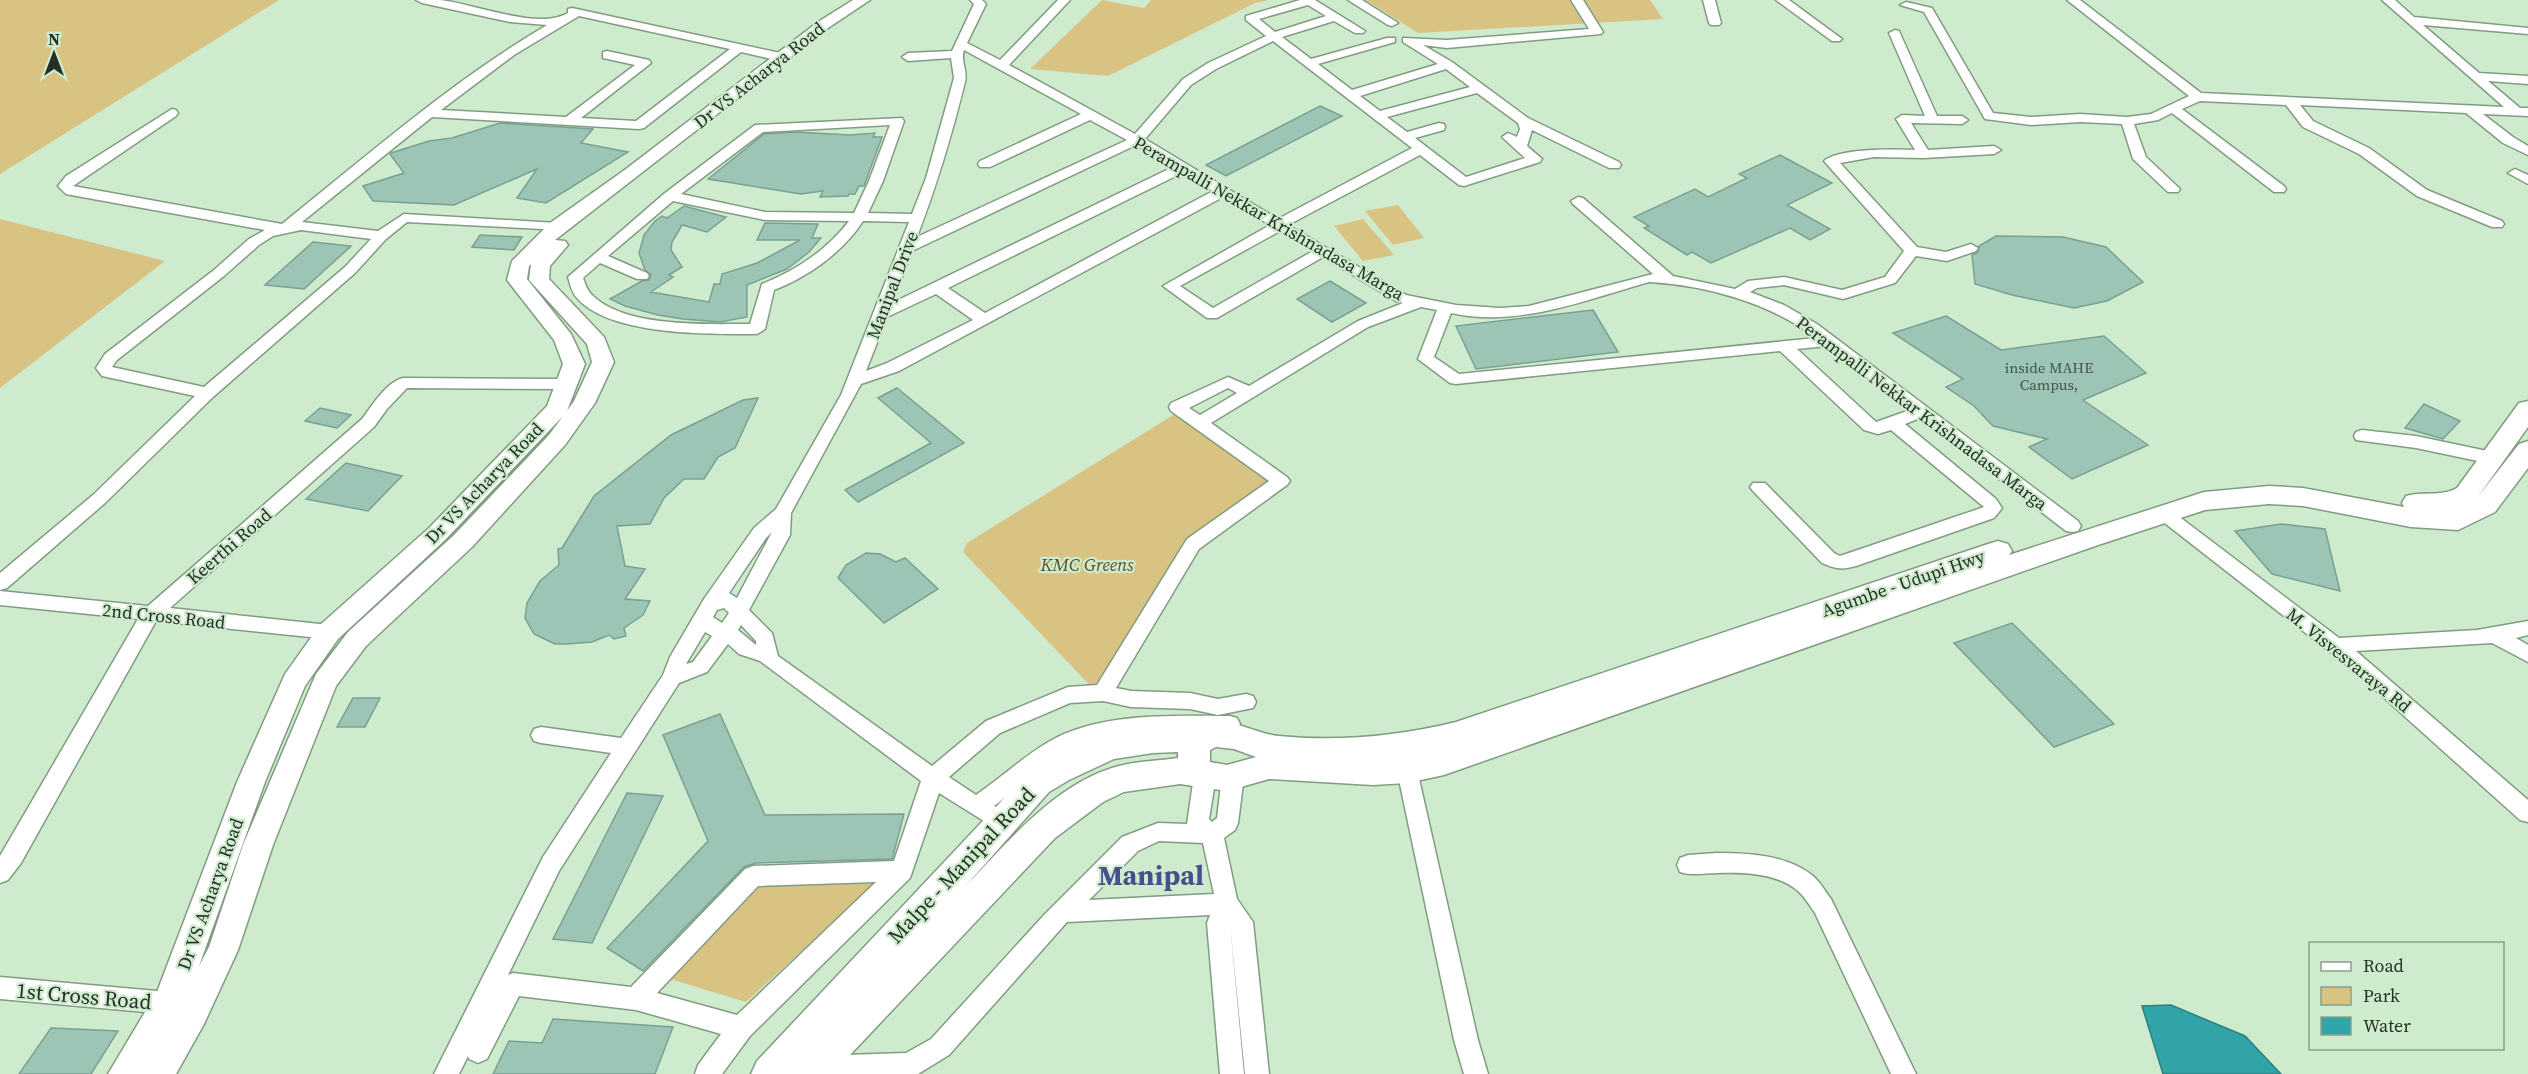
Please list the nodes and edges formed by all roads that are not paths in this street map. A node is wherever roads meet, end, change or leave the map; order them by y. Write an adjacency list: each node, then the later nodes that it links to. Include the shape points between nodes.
1 (422, 0): 14 (street)
2 (585, 0): 16 (street, via 572,10)
3 (862, 0): 31 (main road, Dr VS Acharya Road)
4 (879, 0): 67 (main road, Dr VS Acharya Road, via 834,28)
5 (1064, 0): 35 (street)
6 (1354, 0): 20 (street)
7 (1577, 0): 34 (street, via 1597,32 1447,44 1407,40)
8 (1709, 0): 21 (street)
9 (1782, 0): 26 (street)
10 (2073, 0): 40 (street)
11 (2388, 0): 18 (street)
12 (981, 1): 29 (street)
13 (1311, 1): 17 (street); 25 (street, via 1250,18)
14 (462, 3): 19 (street, via 517,18)
15 (1906, 5): 53 (street, via 1928,9 1989,116 2031,121)
16 (578, 12): 19 (street); 28 (street)
17 (1336, 18): 22 (street); 25 (street)
18 (2412, 20): 23 (street); 36 (street)
19 (562, 21): 46 (street, via 510,52)
20 (1392, 23)
21 (1715, 23)
22 (1359, 31)
23 (2528, 31)
24 (1895, 33): 49 (street)
25 (1274, 36): 33 (street); 57 (street, via 1187,82)
26 (1836, 39)
27 (1391, 40): 33 (street)
28 (738, 48): 31 (street); 51 (street, via 639,125)
29 (959, 49): 32 (street); 35 (street, Perampalli Nekkar Krishnadasa Marga); 75 (street, Manipal Drive, via 960,78)
30 (607, 55): 51 (street, via 645,63)
31 (780, 57): 67 (main road, Dr VS Acharya Road)
32 (908, 57)
33 (1309, 63): 39 (street)
34 (1448, 65): 38 (street); 39 (street)
35 (1000, 67): 47 (street, Perampalli Nekkar Krishnadasa Marga)
36 (2476, 76): 37 (street); 44 (street)
37 (2528, 80)
38 (1480, 88): 48 (street); 52 (street)
39 (1350, 95): 48 (street)
40 (2198, 97): 41 (street); 42 (street)
41 (2290, 101): 43 (street); 76 (street, via 2308,124 2364,151 2422,193)
42 (2173, 108): 53 (street, via 2154,117); 70 (street)
43 (2468, 108): 44 (street); 61 (street)
44 (2522, 112)
45 (172, 113): 79 (street, via 65,186 71,191)
46 (429, 113): 51 (street); 79 (street)
47 (1090, 115): 57 (street, Perampalli Nekkar Krishnadasa Marga); 63 (street)
48 (1377, 116): 55 (street)
49 (1933, 120): 50 (street); 62 (street, via 1902,119)
50 (1962, 120)
51 (569, 121)
52 (1524, 121): 58 (street, via 1526,129); 64 (street)
53 (2127, 121): 69 (street, via 2140,159)
54 (1439, 127): 55 (street)
55 (1406, 137): 59 (street)
56 (1508, 137): 58 (street)
57 (1137, 140): 65 (street, Perampalli Nekkar Krishnadasa Marga); 82 (street)
58 (1520, 146): 59 (street, via 1535,159 1464,182)
59 (1421, 149): 77 (street)
60 (1994, 150): 62 (street)
61 (2528, 151)
62 (1924, 154): 84 (street, via 1874,153 1831,161)
63 (985, 164)
64 (1614, 165)
65 (1183, 167): 71 (street, Perampalli Nekkar Krishnadasa Marga); 88 (street)
66 (2515, 173): 68 (street)
67 (638, 175): 78 (main road, Dr VS Acharya Road); 112 (main road, Dr VS Acharya Road, via 574,228 540,265 539,280 597,342 603,362 584,403 557,440)
68 (2528, 180)
69 (2173, 189)
70 (2279, 189)
71 (1224, 191): 77 (street, Perampalli Nekkar Krishnadasa Marga); 93 (street)
72 (670, 196): 74 (street, via 765,216); 74 (street, via 760,128 898,122); 85 (street)
73 (1578, 201): 87 (street)
74 (860, 217): 75 (street); 85 (street, via 804,271 767,287 757,329 659,326 624,319 594,306 576,286 575,277)
75 (918, 218): 82 (street, Manipal Drive)
76 (2497, 224)
77 (1280, 225): 83 (street, Perampalli Nekkar Krishnadasa Marga); 83 (street, via 1170,286 1212,315)
78 (557, 227): 80 (street, via 404,218); 97 (main road, Dr VS Acharya Road, via 519,265 517,280 564,339 574,364)
79 (285, 229): 80 (street, via 301,226); 99 (street, via 254,242 111,357 104,368)
80 (381, 236): 99 (street, via 350,270)
81 (1971, 248): 84 (street, via 1947,257)
82 (906, 249): 92 (street, Manipal Drive)
83 (1324, 251): 90 (street, Perampalli Nekkar Krishnadasa Marga, via 1401,298)
84 (1912, 251): 89 (street, via 1890,280 1843,295 1784,281 1753,284)
85 (598, 257): 86 (street)
86 (642, 276)
87 (1668, 279): 89 (street, Perampalli Nekkar Krishnadasa Marga); 91 (street, Perampalli Nekkar Krishnadasa Marga, via 1649,278 1530,311 1500,314)
88 (937, 288): 92 (street); 93 (street)
89 (1737, 294): 94 (street, Perampalli Nekkar Krishnadasa Marga, via 1779,308)
90 (1417, 303): 91 (street, Perampalli Nekkar Krishnadasa Marga); 98 (street, via 1363,324)
91 (1445, 308): 95 (street, via 1426,359 1456,379)
92 (880, 314): 96 (street, Manipal Drive)
93 (984, 320): 96 (street, via 893,367)
94 (1830, 341): 95 (street); 101 (street, Perampalli Nekkar Krishnadasa Marga)
95 (1783, 345): 103 (street, via 1870,426 1878,428)
96 (854, 381): 109 (street, Manipal Drive)
97 (567, 384): 111 (main road, Dr VS Acharya Road, via 557,410); 117 (street, Keerthi Road, via 404,383 368,423)
98 (1248, 392): 102 (street); 102 (street, via 1228,382 1177,407)
99 (207, 393): 113 (street, via 99,499)
100 (2528, 409): 106 (highway, Agumbe - Udupi Hwy)
101 (1921, 412): 103 (street); 110 (street, Perampalli Nekkar Krishnadasa Marga)
102 (1200, 423): 128 (street, via 1281,481 1192,544)
103 (1893, 423): 107 (street, via 1990,503 1993,508 1988,514 1838,562 1820,552)
104 (2362, 436): 106 (street, via 2416,442)
105 (2528, 450): 108 (highway, Agumbe - Udupi Hwy, via 2486,505 2458,521 2411,518 2304,497 2269,495)
106 (2492, 458): 108 (highway, Agumbe - Udupi Hwy, via 2466,494 2453,502 2408,502 2259,483 2187,491)
107 (1759, 487)
108 (2155, 507): 110 (highway, Agumbe - Udupi Hwy); 123 (street, M. Visvesvaraya Rd); 132 (highway, Agumbe - Udupi Hwy, via 1485,749)
109 (782, 513): 115 (street, via 781,535); 116 (street, via 760,533)
110 (2072, 526): 131 (highway, Agumbe - Udupi Hwy, via 1424,744 1316,751 1276,749)
111 (437, 534): 112 (main road); 120 (main road, Dr VS Acharya Road)
112 (463, 541): 137 (main road, Dr VS Acharya Road, via 357,639 325,681)
113 (0, 583)
114 (0, 598): 117 (street, 2nd Cross Road)
115 (739, 610): 116 (street, via 728,600); 119 (street); 125 (street, via 765,638)
116 (707, 611): 119 (street, via 714,629); 127 (street)
117 (150, 615): 120 (street, 2nd Cross Road); 141 (street, Keerthi Road)
118 (2528, 628): 121 (street)
119 (726, 631): 125 (street, via 746,649); 127 (street, via 700,667)
120 (329, 633): 138 (main road, Dr VS Acharya Road, via 294,681)
121 (2497, 636): 122 (street); 124 (street)
122 (2390, 640): 123 (street); 126 (street)
123 (2334, 646): 126 (street, M. Visvesvaraya Rd)
124 (2528, 654)
125 (767, 656): 133 (street)
126 (2360, 665): 134 (street, M. Visvesvaraya Rd)
127 (671, 679): 130 (street)
128 (1103, 693): 131 (street, via 1218,706 1246,702); 133 (street, via 1068,695 993,727)
129 (541, 735): 130 (street)
130 (626, 747): 152 (street, via 551,864)
131 (1222, 755): 132 (highway, Agumbe - Udupi Hwy, via 1269,766); 135 (highway, Malpe - Manipal Road, via 1170,739 1105,748 1072,760); 136 (street, via 1227,823); 149 (highway, Malpe - Manipal Road, via 1180,771 1120,779 1073,804 1043,828)
132 (1407, 770): 157 (street)
133 (933, 778): 135 (street); 140 (street)
134 (2528, 813)
135 (989, 814): 154 (highway, Malpe - Manipal Road)
136 (1212, 834): 142 (street); 143 (street, via 1158,832 1130,844)
137 (258, 845): 138 (main road); 151 (main road, Dr VS Acharya Road, via 223,950)
138 (225, 851): 146 (main road, Dr VS Acharya Road)
139 (1688, 865): 158 (street, via 1722,862 1772,867 1804,882 1823,906)
140 (902, 871): 145 (street, via 753,876); 147 (street)
141 (0, 873)
142 (1227, 904): 143 (street); 155 (street, via 1218,923); 156 (street, via 1242,922)
143 (1064, 912): 149 (street, via 940,1047 909,1065)
144 (0, 988): 146 (street, 1st Cross Road)
145 (636, 999): 147 (street); 148 (street, via 513,984)
146 (168, 1004): 150 (main road, Dr VS Acharya Road)
147 (741, 1028): 153 (street)
148 (478, 1051)
149 (809, 1071)
150 (125, 1074)
151 (158, 1074)
152 (446, 1074)
153 (707, 1074)
154 (770, 1074)
155 (1232, 1074)
156 (1257, 1074)
157 (1476, 1074)
158 (1904, 1074)

